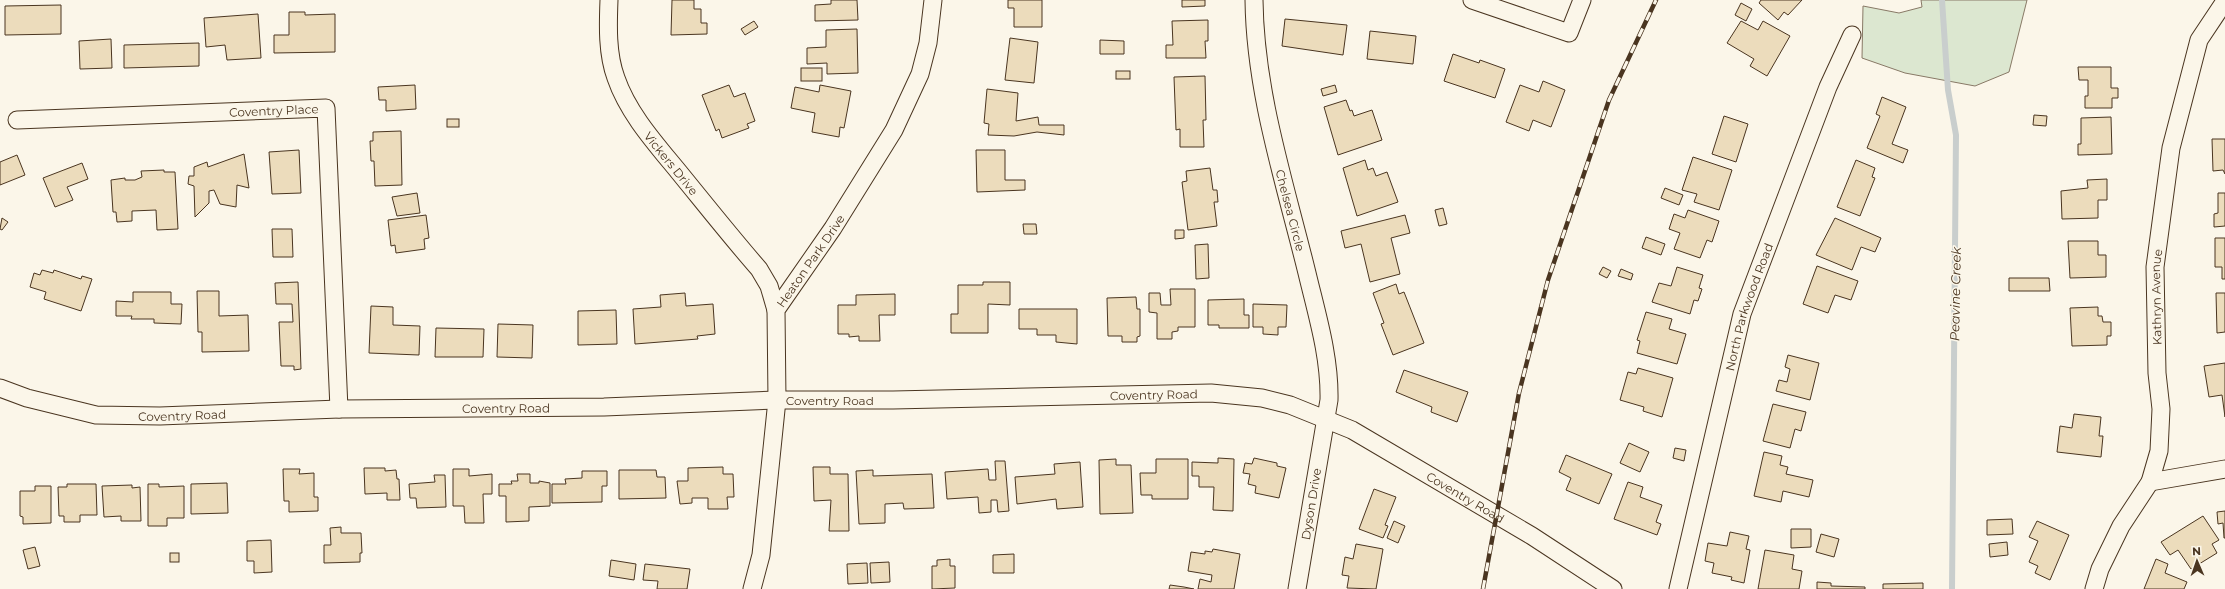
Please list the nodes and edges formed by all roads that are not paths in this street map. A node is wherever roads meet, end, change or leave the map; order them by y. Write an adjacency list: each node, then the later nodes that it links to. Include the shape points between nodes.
1 (609, 0): 9 (street, Vickers Drive, via 610,54 622,93 658,146 759,269 769,286)
2 (933, 0): 9 (street, Heaton Park Drive, via 928,43 920,74 894,130 833,228)
3 (1254, 0): 13 (street, Chelsea Circle, via 1258,63 1265,105 1328,362 1329,400)
4 (1472, 0): 5 (street, via 1569,33)
5 (1582, 0)
6 (2225, 1): 15 (street, Kathryn Avenue, via 2199,40 2171,148 2155,267 2161,409 2159,451)
7 (1852, 35): 19 (street, North Parkwood Road, via 1828,87 1742,314)
8 (16, 120): 12 (street, Coventry Place, via 326,108)
9 (776, 310): 11 (street, Heaton Park Drive)
10 (0, 388): 12 (street, Coventry Road, via 26,398 96,416 167,416)
11 (777, 400): 12 (street, Coventry Road, via 604,407); 13 (street, Coventry Road, via 1211,393 1262,398 1290,405); 16 (street, Heaton Park Drive, via 761,555)
12 (339, 409)
13 (1325, 419): 17 (street, Dyson Drive); 18 (street, Coventry Road, via 1352,430 1532,536)
14 (2225, 469): 15 (street)
15 (2150, 482): 20 (street, Kathryn Avenue, via 2122,526 2100,569)
16 (752, 589)
17 (1297, 589)
18 (1614, 589)
19 (1678, 589)
20 (2094, 589)

